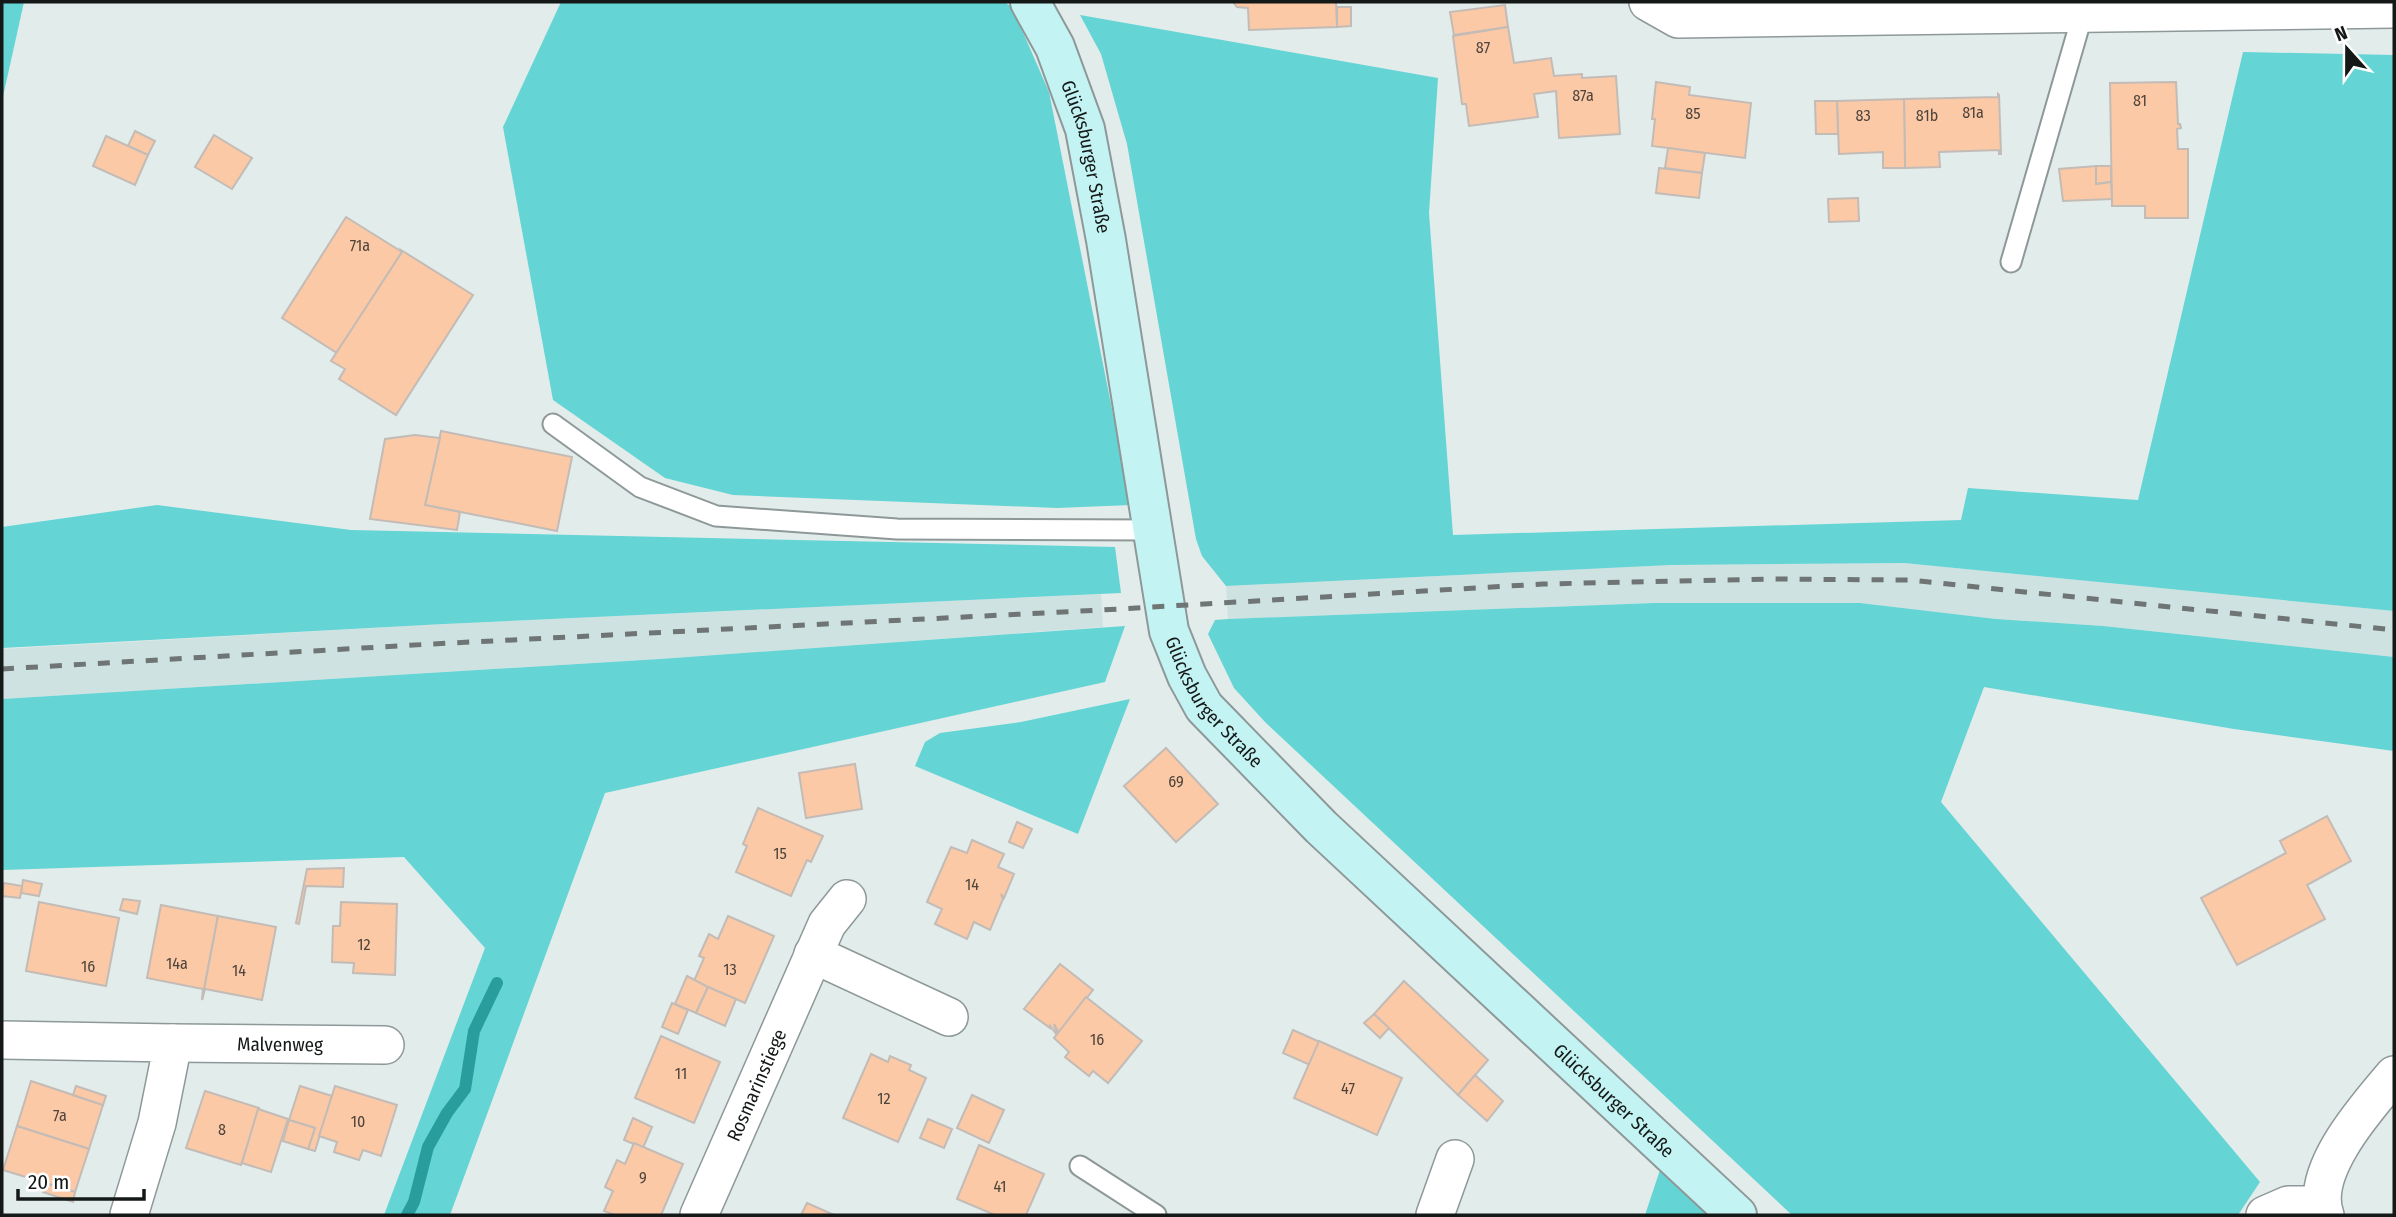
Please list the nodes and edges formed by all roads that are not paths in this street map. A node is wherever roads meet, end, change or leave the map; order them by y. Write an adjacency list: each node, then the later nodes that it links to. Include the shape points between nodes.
1 (1030, 2): 7 (main road, Glücksburger Straße, via 1055,47 1085,129)
2 (1648, 2): 4 (street, via 1678,19)
3 (2394, 9): 4 (street)
4 (2083, 13): 5 (lane)
5 (2011, 262)
6 (553, 424): 7 (lane, via 640,487 716,516 897,529)
7 (1152, 530): 22 (main road, Glücksburger Straße, via 1169,631 1186,676 1205,707 1321,827)
8 (847, 899): 9 (street, Rosmarinstiege, via 827,924)
9 (814, 954): 10 (street); 19 (street, Rosmarinstiege)
10 (949, 1017)
11 (2, 1040): 12 (street, Malvenweg)
12 (173, 1043): 13 (street, Malvenweg); 18 (street, via 157,1123)
13 (385, 1045)
14 (2394, 1075): 17 (street, via 2362,1113 2327,1172)
15 (1455, 1159): 21 (street)
16 (1080, 1166): 20 (lane)
17 (2323, 1210): 23 (street, via 2288,1205)
18 (129, 1215)
19 (699, 1215)
20 (1156, 1215)
21 (1435, 1215)
22 (1737, 1215)
23 (2265, 1215)

